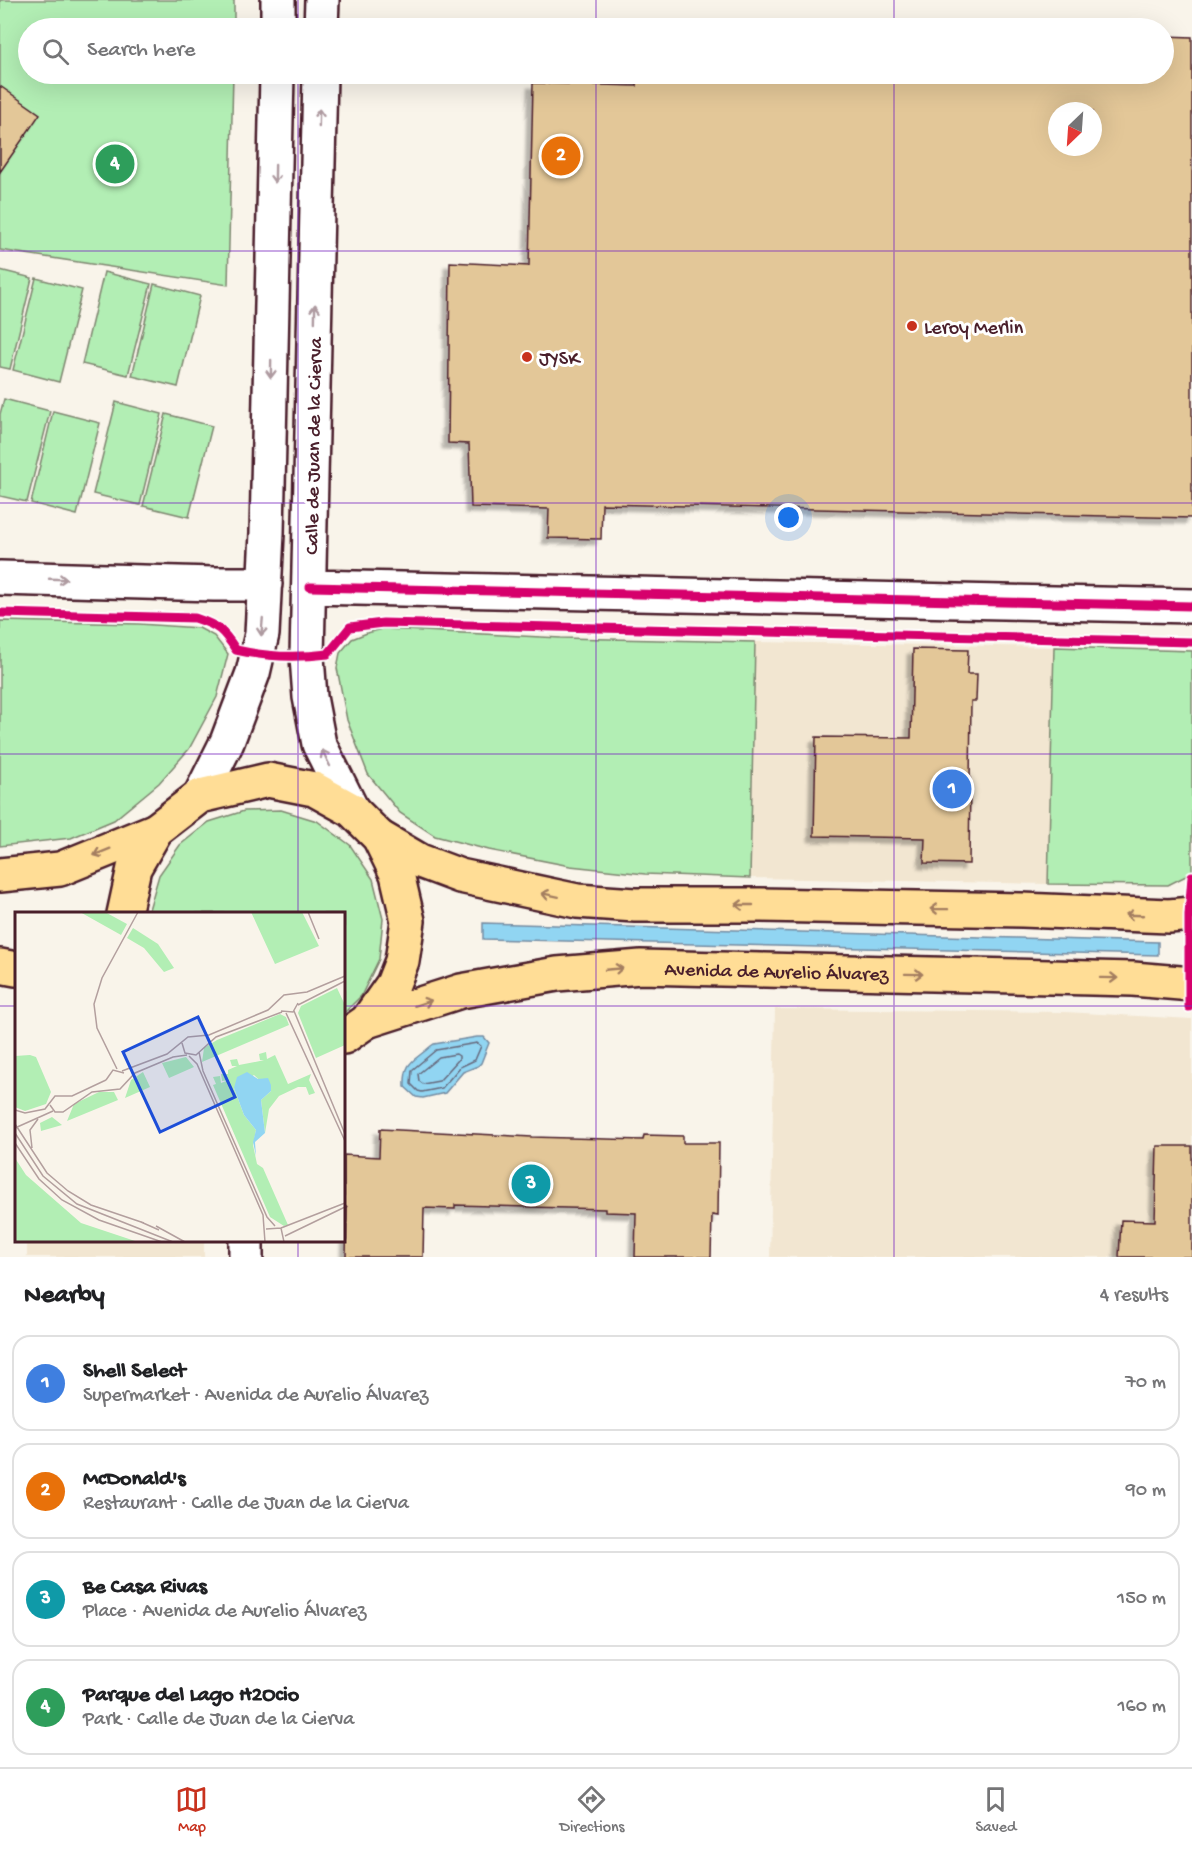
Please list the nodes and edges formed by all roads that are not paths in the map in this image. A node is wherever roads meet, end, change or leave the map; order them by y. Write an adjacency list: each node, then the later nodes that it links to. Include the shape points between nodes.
1 (278, 0): 3 (street)
2 (322, 0): 4 (street)
3 (278, 18)
4 (321, 18)
5 (277, 84): 8 (street, one-way to 8)
6 (320, 84): 9 (street, Calle de Juan de la Cierva, one-way to 6)
7 (0, 578): 8 (street, one-way to 8)
8 (266, 584): 11 (street, one-way to 11, via 262,634 253,673 227,742)
9 (310, 586): 10 (street); 12 (street, Calle de Juan de la Cierva, one-way to 9, via 319,744 310,697)
10 (1192, 606)
11 (200, 796): 12 (main road, via 268,780 314,789); 13 (main road)
12 (352, 810): 14 (main road)
13 (156, 830): 15 (main road, one-way to 15, via 60,869); 16 (main road, via 134,868)
14 (379, 837): 17 (main road, one-way to 14, via 576,901 460,876 420,861); 21 (main road, via 398,874 408,921 402,962 393,984)
15 (0, 875)
16 (124, 912)
17 (1192, 914)
18 (0, 966): 19 (main road)
19 (15, 969)
20 (1192, 984): 21 (main road, Avenida de Aurelio Álvarez, one-way to 20, via 461,991 557,974 641,967 1133,979)
21 (355, 1029)

